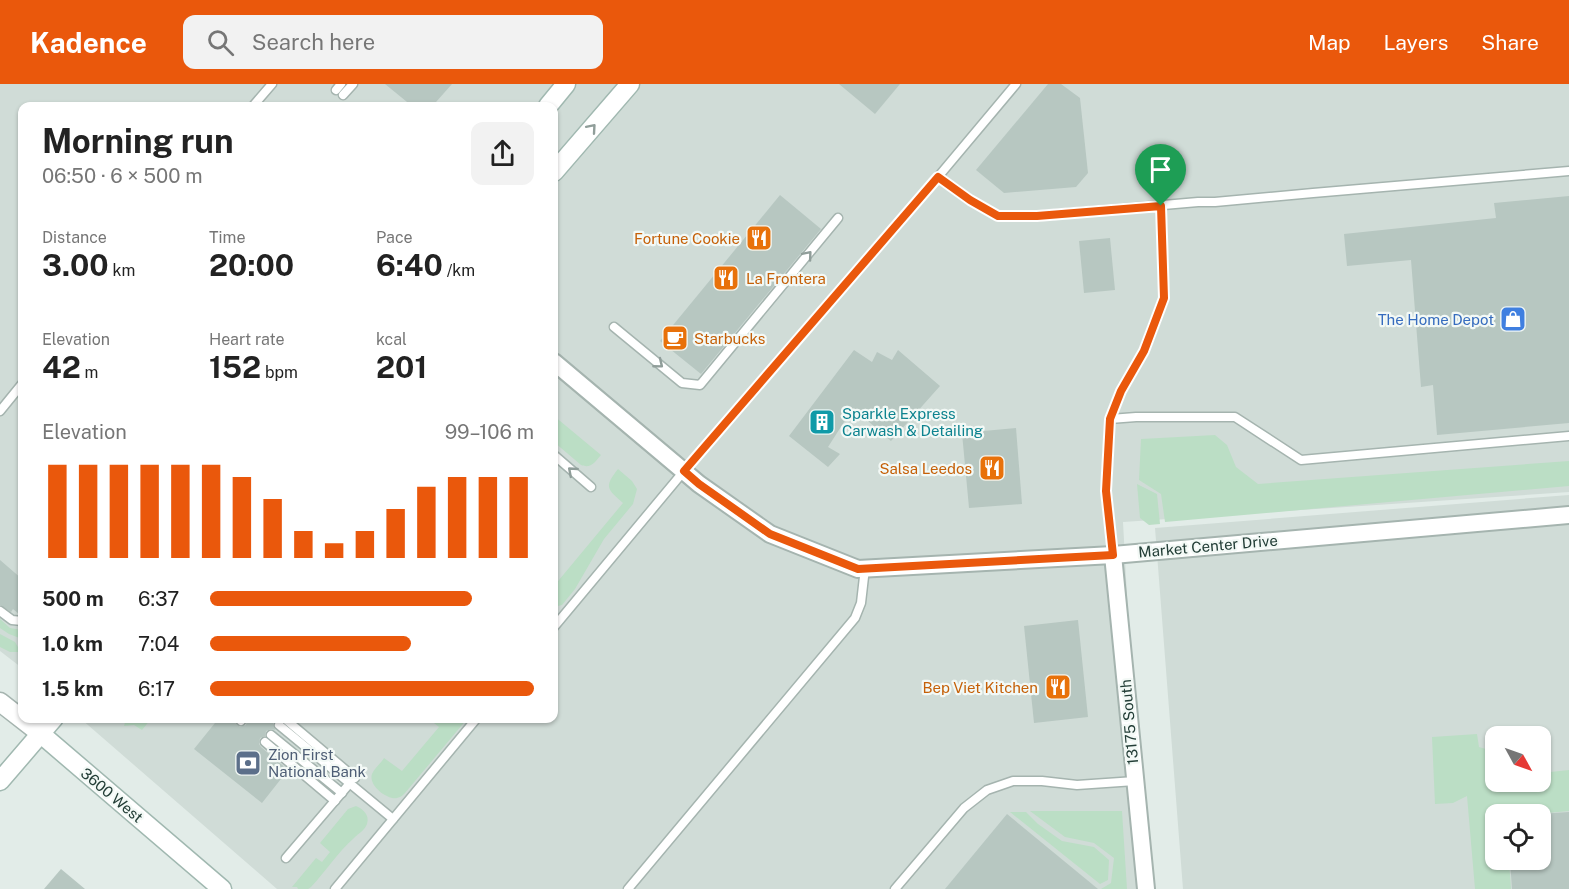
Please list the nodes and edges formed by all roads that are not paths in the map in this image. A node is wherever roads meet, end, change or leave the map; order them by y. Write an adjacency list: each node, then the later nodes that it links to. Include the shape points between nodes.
1 (272, 84): 7 (lane)
2 (352, 84): 6 (lane)
3 (566, 84): 8 (main road)
4 (630, 84): 9 (main road, one-way to 4)
5 (1016, 84): 11 (lane)
6 (340, 90)
7 (256, 102)
8 (551, 102)
9 (558, 167)
10 (1569, 171): 12 (lane)
11 (938, 177): 12 (lane, via 998,216); 21 (lane)
12 (1161, 206): 18 (lane, via 1164,298 1144,351)
13 (838, 218): 14 (lane, one-way to 13, via 682,383 699,385)
14 (614, 327)
15 (558, 365): 21 (street, Market Center Drive)
16 (18, 389): 17 (lane)
17 (0, 411)
18 (1110, 419): 19 (lane, via 1235,417 1301,460); 24 (lane, via 1106,491)
19 (1569, 436)
20 (558, 458): 22 (lane, one-way to 20)
21 (684, 471): 25 (street, Market Center Drive, via 770,534 858,569); 28 (lane)
22 (591, 487)
23 (1569, 515): 24 (street, Market Center Drive)
24 (1113, 555): 25 (street, Market Center Drive); 39 (street, 13175 South)
25 (865, 568): 45 (lane, via 855,618)
26 (0, 611): 27 (lane)
27 (18, 621)
28 (558, 622)
29 (0, 702): 30 (main road, 3600 West)
30 (18, 716)
31 (27, 723): 35 (main road, 3600 West)
32 (50, 723): 35 (main road)
33 (282, 723): 38 (lane)
34 (473, 723): 41 (lane)
35 (41, 734): 37 (main road); 43 (main road, 3600 West)
36 (268, 738): 40 (lane)
37 (0, 781)
38 (353, 781): 40 (lane); 41 (lane)
39 (1135, 781): 46 (lane, via 1077,785 1013,781 987,790 964,808); 47 (street, 13175 South)
40 (338, 797): 42 (lane)
41 (393, 819): 44 (lane)
42 (286, 858)
43 (222, 889)
44 (335, 889)
45 (628, 889)
46 (895, 889)
47 (1146, 889)

